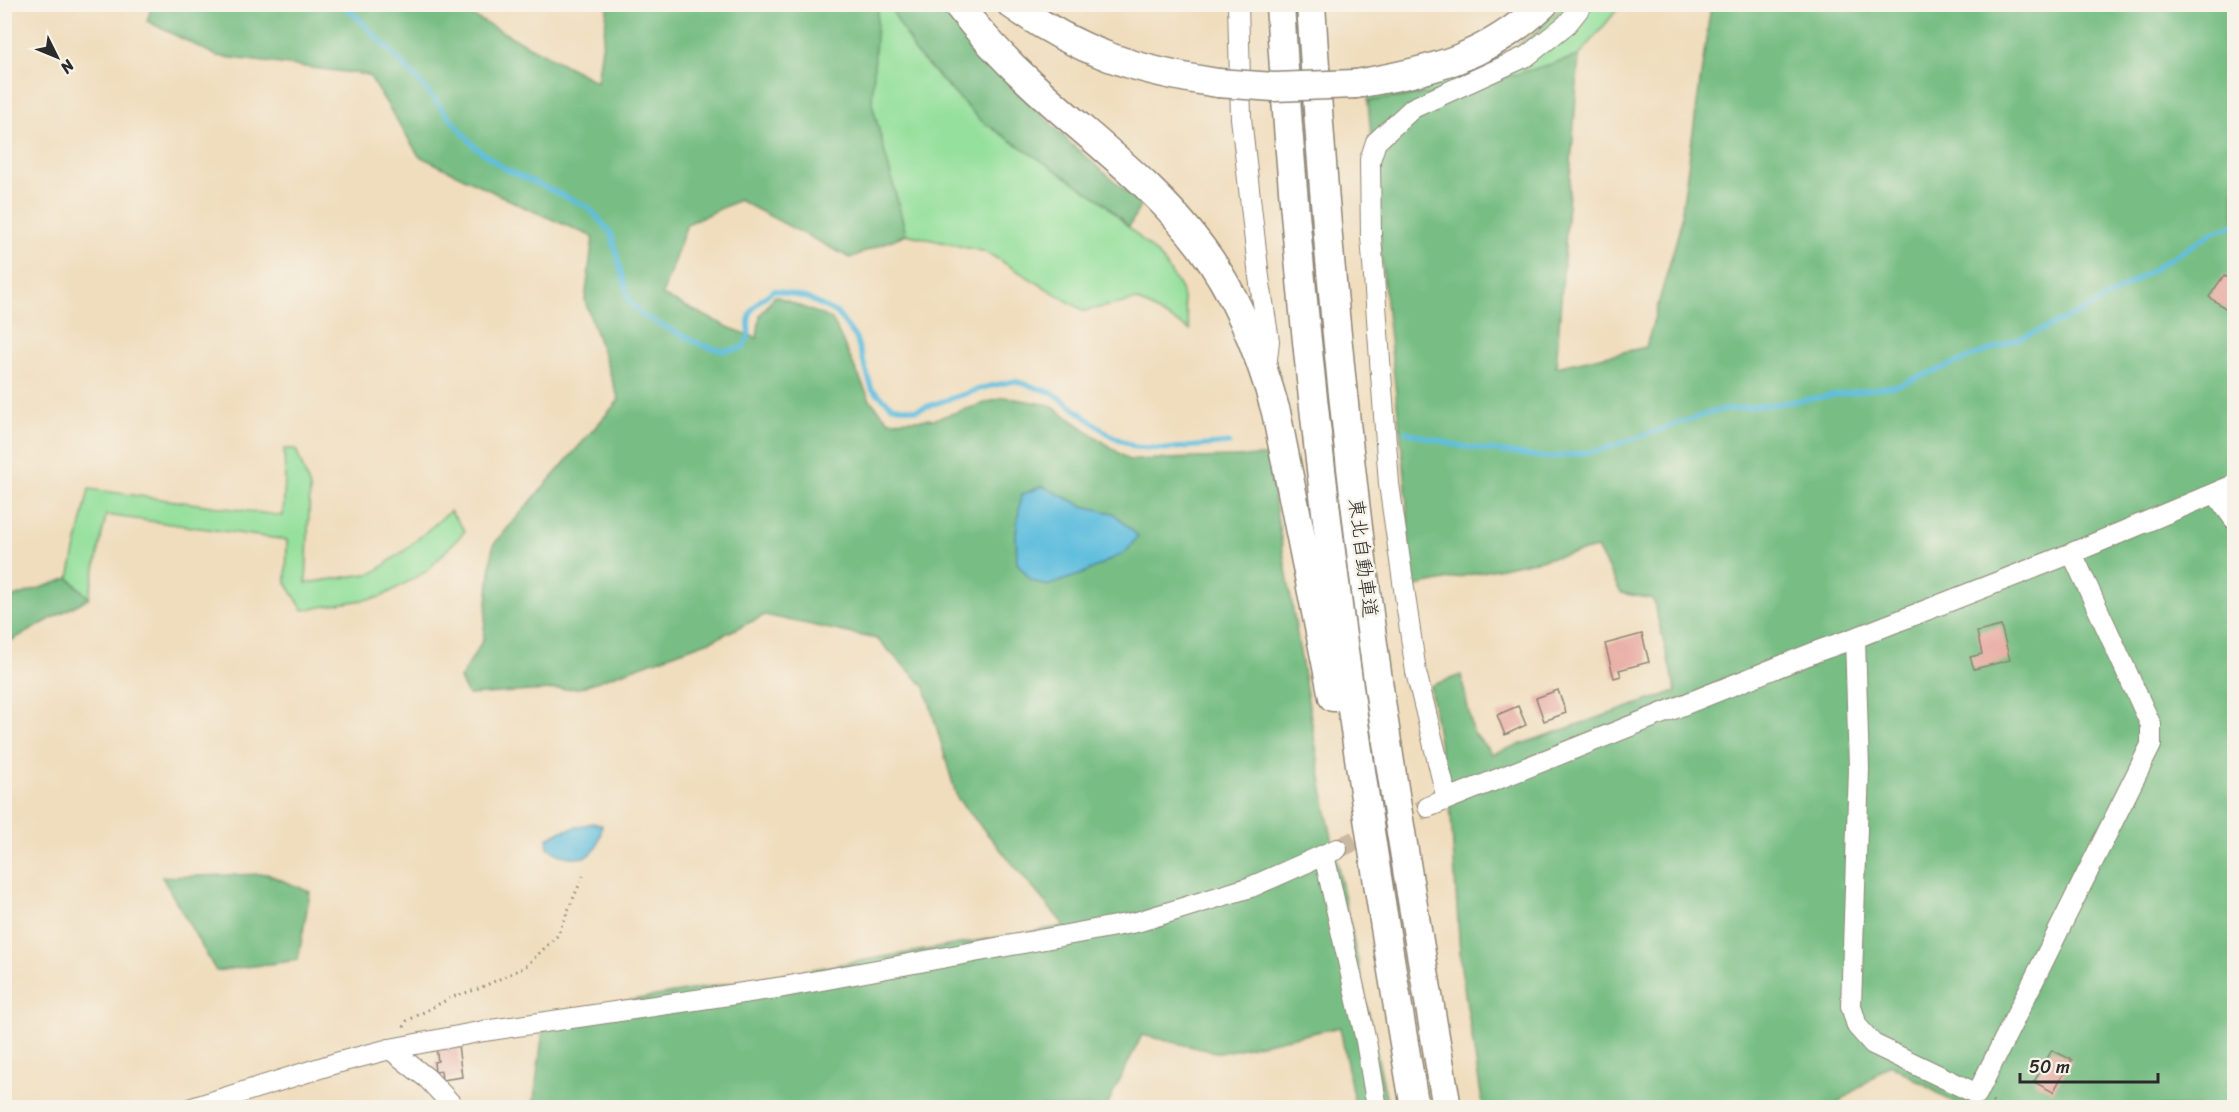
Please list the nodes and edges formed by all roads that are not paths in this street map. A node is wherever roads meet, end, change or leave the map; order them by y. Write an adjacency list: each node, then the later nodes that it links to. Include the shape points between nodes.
1 (957, 4): 14 (highway, via 995,50 1157,196 1202,248 1239,308)
2 (1011, 4): 11 (highway, via 1054,33 1106,57 1142,69)
3 (1042, 4): 11 (highway, via 1067,20 1126,44)
4 (1238, 4): 14 (street, via 1241,118 1269,341)
5 (1280, 4): 22 (highway, 東北自動車道, via 1309,374)
6 (1311, 4): 13 (highway, 東北自動車道)
7 (1329, 4): 13 (highway)
8 (1518, 4): 12 (highway, via 1456,41)
9 (1545, 4): 12 (highway, via 1508,35 1455,60 1410,74)
10 (1582, 4): 20 (street, via 1567,24 1527,56 1413,108 1376,141 1370,160 1371,236 1389,484 1416,672)
11 (1217, 74): 12 (highway, bridge, via 1274,87)
12 (1355, 75)
13 (1341, 370): 28 (highway, 東北自動車道, via 1388,748)
14 (1265, 373): 22 (highway)
15 (2235, 485): 16 (street)
16 (2216, 494): 17 (street); 18 (street)
17 (2235, 519)
18 (2072, 554): 19 (street); 19 (street, via 2151,725 2151,745 1977,1094 1873,1044 1857,1026 1851,1006 1859,769)
19 (1856, 638): 20 (street)
20 (1447, 799): 21 (street)
21 (1428, 807)
22 (1380, 903): 27 (highway, 東北自動車道)
23 (390, 1049): 24 (street); 25 (street, via 428,1079); 26 (street, via 484,1031 784,987 1137,922 1251,887 1331,852)
24 (192, 1107)
25 (454, 1107)
26 (1377, 1107)
27 (1415, 1107)
28 (1447, 1107)

